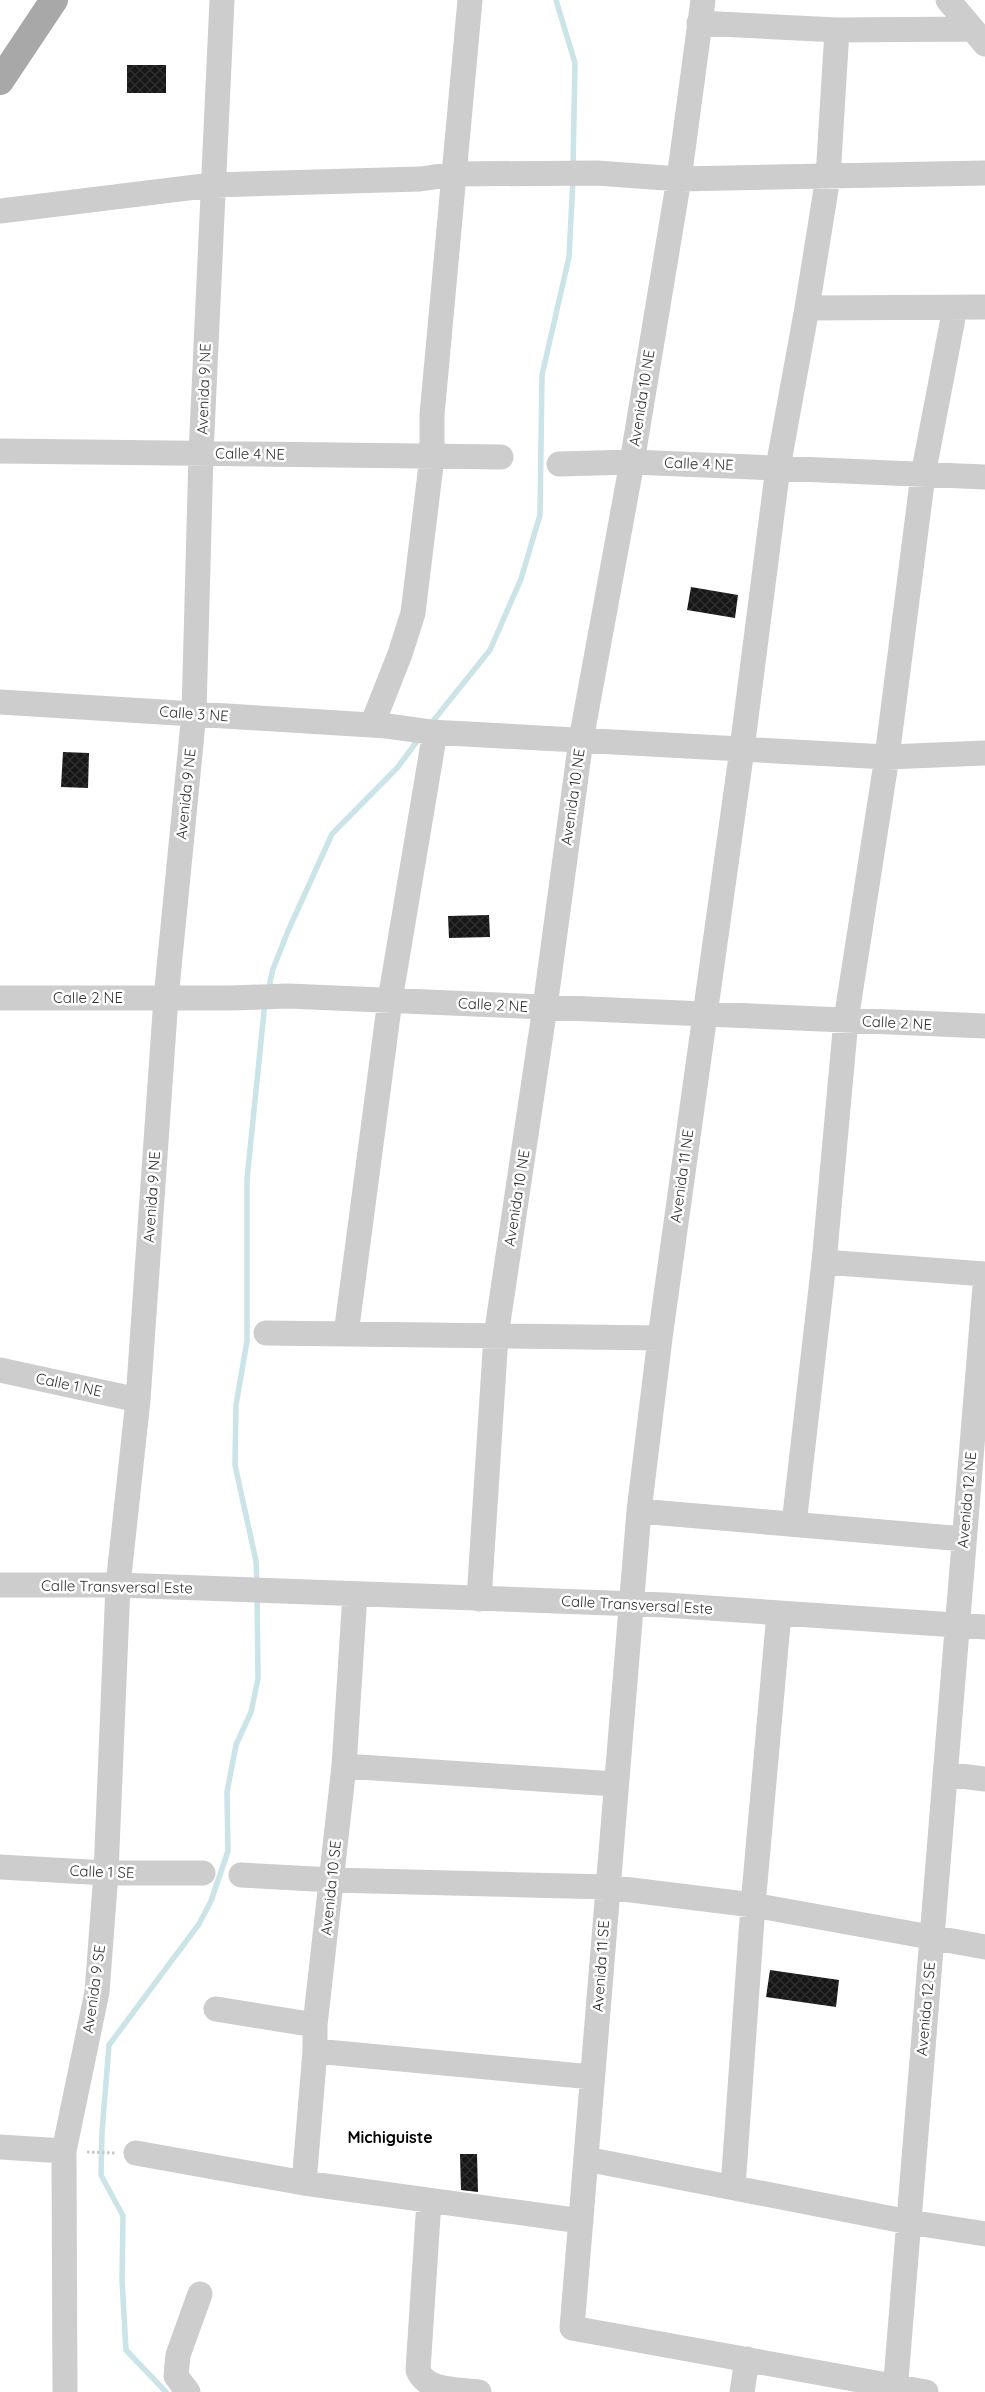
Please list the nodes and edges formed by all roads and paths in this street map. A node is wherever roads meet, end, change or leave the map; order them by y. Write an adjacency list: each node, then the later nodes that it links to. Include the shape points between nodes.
1 (54, 0): 8 (main road)
2 (222, 0): 13 (street, Avenida 9 NE)
3 (470, 0): 10 (street)
4 (948, 0): 7 (street)
5 (701, 12): 6 (street); 12 (street, Avenida 10 NE)
6 (836, 30): 7 (street); 11 (street)
7 (978, 36)
8 (0, 81)
9 (985, 173): 11 (street)
10 (454, 174): 12 (street, via 597,173); 13 (street, via 420,180); 20 (street, via 432,415)
11 (828, 176): 12 (street); 16 (street)
12 (679, 179): 22 (street, Avenida 10 NE)
13 (212, 185): 14 (street); 19 (street, Avenida 9 NE)
14 (0, 211)
15 (985, 307): 17 (street)
16 (807, 308): 17 (street); 24 (street)
17 (955, 308): 25 (street)
18 (0, 451): 19 (street, Calle 4 NE)
19 (201, 454): 20 (street, Calle 4 NE); 28 (street, Avenida 9 NE)
20 (432, 457): 21 (street, Calle 4 NE); 29 (street, via 413,613)
21 (501, 457)
22 (632, 462): 23 (street, Calle 4 NE); 24 (street, Calle 4 NE); 31 (street, Avenida 10 NE)
23 (559, 464)
24 (778, 467): 25 (street, Calle 4 NE); 32 (street)
25 (923, 474): 26 (street, Calle 4 NE); 34 (street)
26 (985, 477)
27 (0, 702): 28 (street, Calle 3 NE)
28 (194, 714): 29 (street, Calle 3 NE); 36 (street, Avenida 9 NE)
29 (380, 725): 30 (street, Calle 3 NE)
30 (432, 732): 31 (street, Calle 3 NE); 37 (street)
31 (581, 740): 32 (street, Calle 3 NE); 38 (street, Avenida 10 NE)
32 (742, 749): 34 (street, Calle 3 NE); 39 (street, Avenida 11 NE)
33 (985, 753): 34 (street, Calle 3 NE)
34 (887, 757): 40 (street)
35 (0, 998): 36 (street, Calle 2 NE)
36 (166, 998): 37 (street, Calle 2 NE, via 288,996); 50 (street, Avenida 9 NE)
37 (390, 1000): 38 (street, Calle 2 NE); 46 (street)
38 (545, 1007): 39 (street, Calle 2 NE); 47 (street, Avenida 10 NE)
39 (704, 1014): 40 (street, Calle 2 NE); 48 (street, Avenida 11 NE)
40 (846, 1020): 41 (street, Calle 2 NE); 42 (street)
41 (985, 1026)
42 (824, 1262): 43 (street); 53 (street)
43 (985, 1274)
44 (985, 1286): 51 (street, Avenida 12 NE)
45 (266, 1333): 46 (street)
46 (346, 1334): 47 (street)
47 (496, 1336): 48 (street); 58 (street, Avenida 10 NE)
48 (660, 1338): 52 (street, Avenida 11 NE)
49 (0, 1370): 50 (street, Calle 1 NE)
50 (138, 1400): 56 (street, Avenida 9 NE)
51 (979, 1422): 54 (street, Avenida 12 NE)
52 (639, 1511): 53 (street); 59 (street, Avenida 11 NE)
53 (794, 1524): 54 (street)
54 (964, 1539): 61 (street, Avenida 12 NE)
55 (0, 1585): 56 (street, Calle Transversal Este)
56 (118, 1585): 57 (street, Calle Transversal Este); 68 (street, Avenida 9 SE)
57 (355, 1594): 58 (street, Calle Transversal Este); 63 (street, Avenida 10 SE)
58 (479, 1599): 59 (street, Calle Transversal Este)
59 (630, 1604): 60 (street, Calle Transversal Este); 66 (street, Avenida 11 SE)
60 (779, 1613): 61 (street, Calle Transversal Este); 73 (street)
61 (957, 1625): 62 (street, Calle Transversal Este); 64 (street, Avenida 12 SE)
62 (985, 1627)
63 (344, 1766): 66 (street); 71 (street, Avenida 10 SE)
64 (945, 1774): 65 (street); 74 (street, Avenida 12 SE)
65 (985, 1779)
66 (615, 1784): 72 (street, Avenida 11 SE)
67 (0, 1867): 68 (street, Calle 1 SE)
68 (106, 1873): 69 (street, Calle 1 SE); 81 (street, Avenida 9 SE, via 97,1992)
69 (203, 1873)
70 (241, 1875): 71 (street)
71 (332, 1880): 72 (street); 77 (street, Avenida 10 SE)
72 (607, 1887): 73 (street); 79 (street, Avenida 11 SE)
73 (753, 1905): 74 (street); 85 (street)
74 (932, 1937): 75 (street); 88 (street, Avenida 12 SE)
75 (985, 1947)
76 (216, 2009): 77 (street)
77 (315, 2025): 78 (street, Avenida 10 SE)
78 (315, 2051): 79 (street); 84 (street, Avenida 10 SE)
79 (592, 2077): 83 (street, Avenida 11 SE)
80 (0, 2147): 81 (street)
81 (64, 2151): 82 (path); 93 (street, Avenida 9 SE)
82 (136, 2154): 84 (street)
83 (586, 2159): 85 (street); 87 (street, Avenida 11 SE)
84 (304, 2183): 86 (street)
85 (733, 2186): 88 (street)
86 (429, 2201): 87 (street); 95 (street, via 418,2370 422,2380 430,2385)
87 (581, 2221): 91 (street, Avenida 11 SE, via 572,2328)
88 (909, 2222): 89 (street); 92 (street, Avenida 12 SE)
89 (985, 2234)
90 (200, 2294): 94 (street, via 178,2356 176,2376)
91 (747, 2359): 92 (street); 96 (street)
92 (895, 2389): 97 (street)
93 (65, 2392)
94 (188, 2392)
95 (479, 2392)
96 (742, 2392)
97 (926, 2392)

